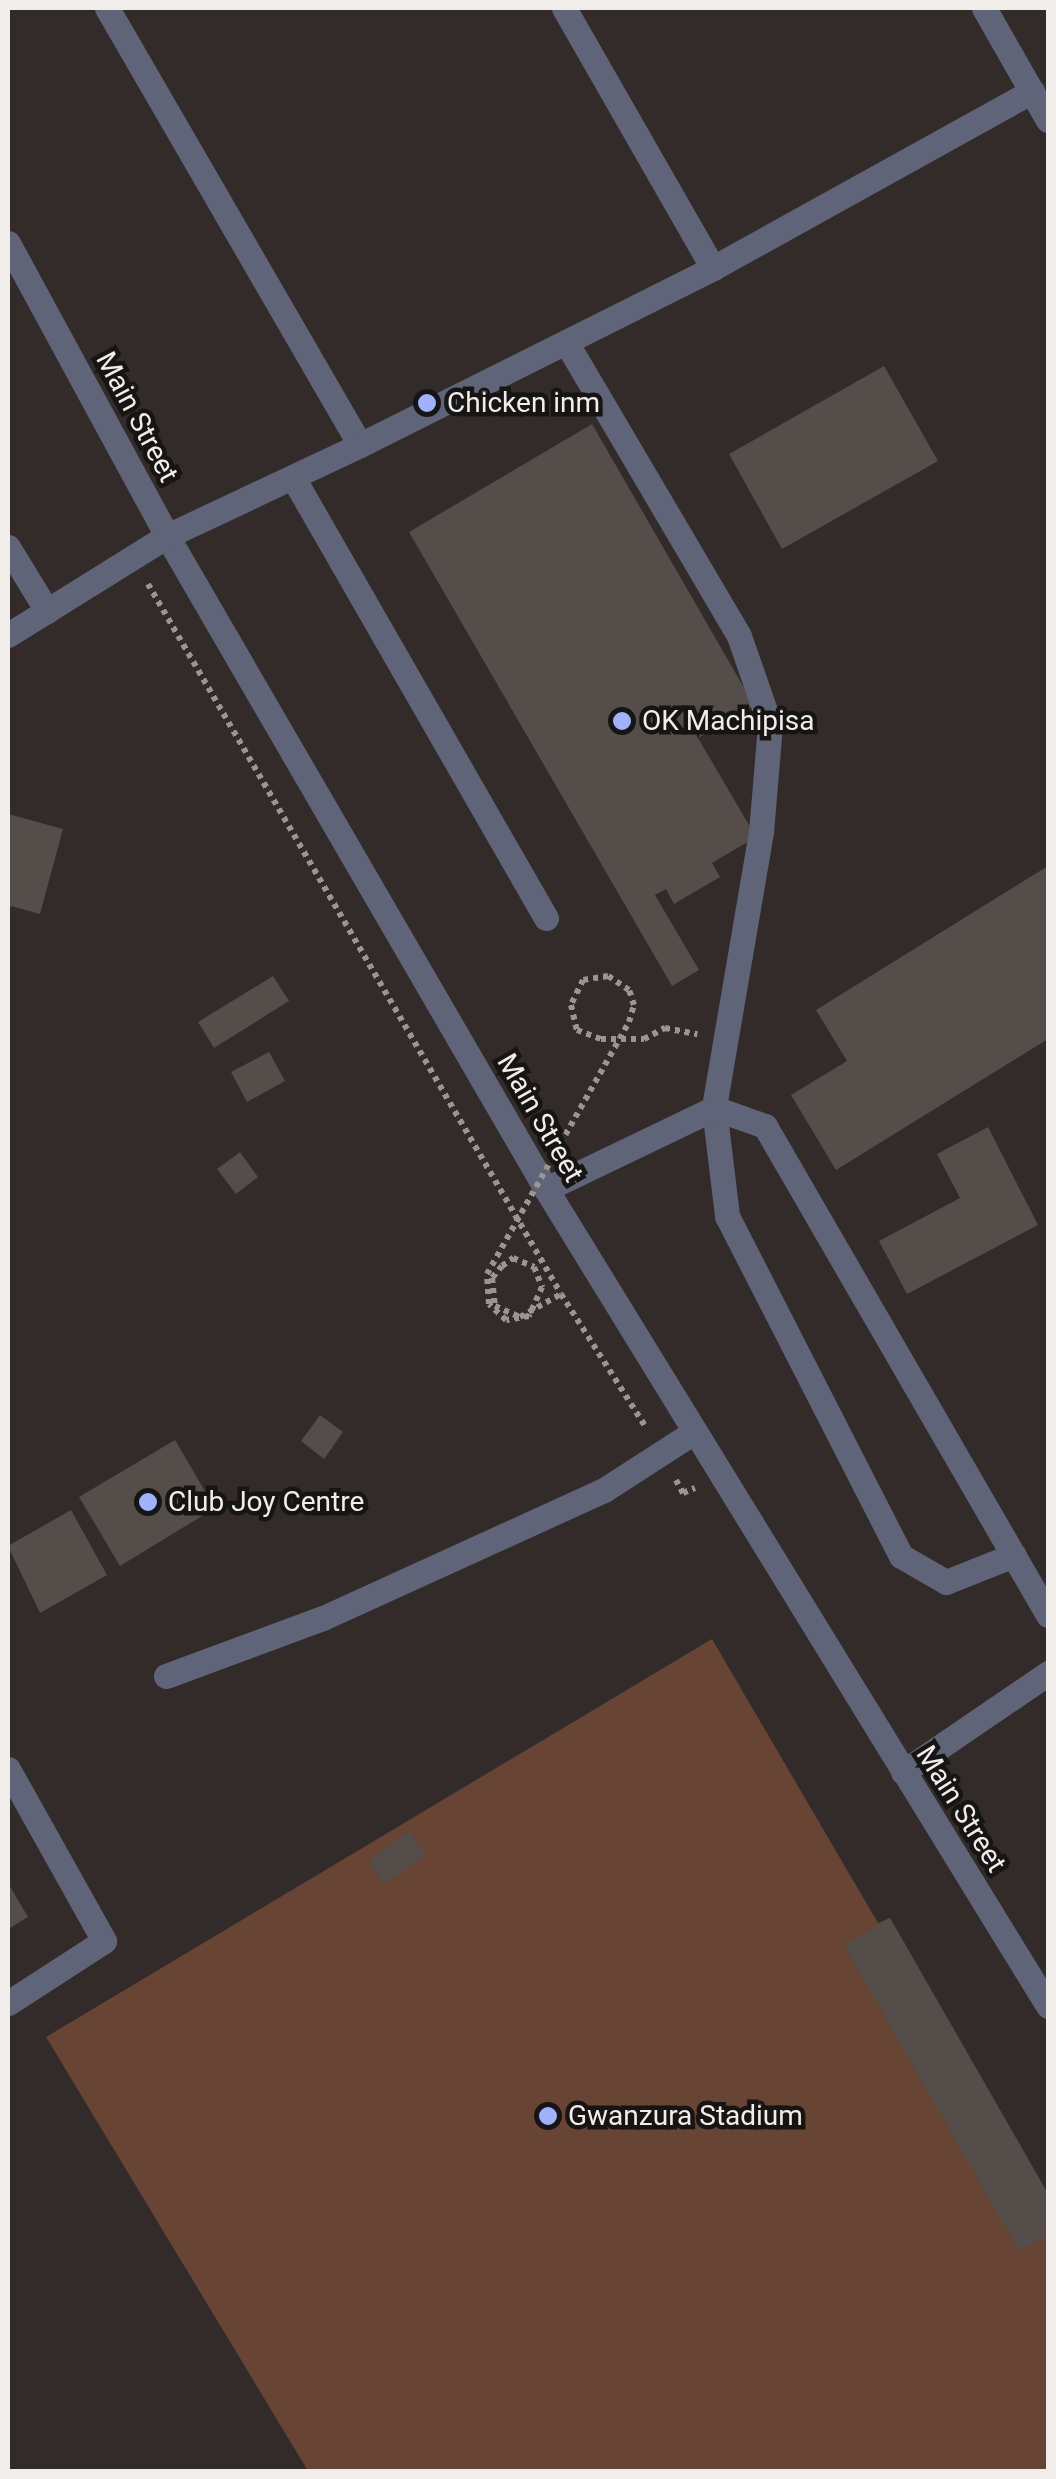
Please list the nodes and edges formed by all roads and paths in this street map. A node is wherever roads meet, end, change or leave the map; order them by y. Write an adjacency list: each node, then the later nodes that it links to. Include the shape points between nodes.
1 (107, 8): 9 (street)
2 (564, 8): 7 (street)
3 (984, 8): 4 (street)
4 (1032, 91): 5 (street); 7 (street)
5 (1048, 120)
6 (11, 260): 11 (street, Main Street)
7 (713, 268): 8 (street)
8 (566, 342): 9 (street); 17 (street, via 739,636 770,724)
9 (360, 445): 10 (street)
10 (295, 480): 11 (street); 16 (street)
11 (167, 536): 13 (street); 19 (street, Main Street)
12 (8, 546): 14 (street)
13 (133, 557): 14 (street); 20 (path)
14 (47, 611): 15 (street)
15 (8, 636)
16 (546, 918)
17 (729, 1039): 18 (street); 20 (path, bridge, via 665,1028 644,1038 601,1039 578,1030 571,1005 583,980 608,976 629,990 629,1022 487,1274 489,1304 506,1320 529,1316 542,1288 534,1267 513,1258 492,1278 495,1306 520,1317)
18 (714, 1108): 19 (street); 24 (street, via 765,1126); 24 (street, via 727,1216 901,1556 946,1582)
19 (546, 1189): 21 (street, Main Street)
20 (561, 1294): 22 (path)
21 (694, 1432): 22 (street); 23 (street, Main Street)
22 (662, 1454): 23 (path, via 684,1492); 27 (street, via 604,1490 323,1618)
23 (722, 1477): 29 (street, Main Street)
24 (1014, 1555): 25 (street)
25 (1048, 1615)
26 (1048, 1672): 29 (street)
27 (166, 1676)
28 (8, 1768): 30 (street, via 104,1941)
29 (903, 1772): 31 (street, Main Street)
30 (8, 2003)
31 (1048, 2006)

